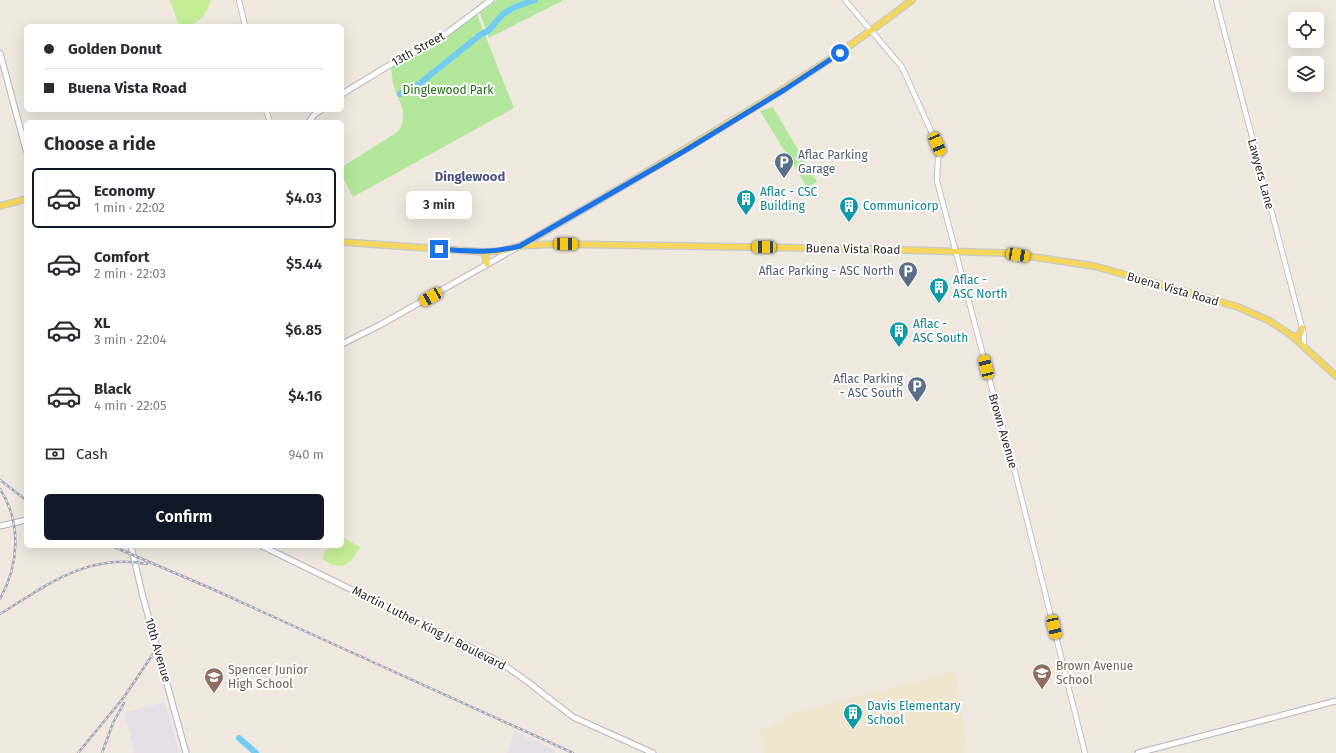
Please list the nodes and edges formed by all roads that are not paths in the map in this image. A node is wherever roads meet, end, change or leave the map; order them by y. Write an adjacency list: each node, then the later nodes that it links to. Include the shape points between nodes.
1 (239, 0): 6 (street)
2 (491, 0): 9 (main road, 13th Street, via 448,33)
3 (845, 0): 7 (street, Brown Avenue)
4 (912, 0): 7 (main road)
5 (1216, 0): 20 (street, Lawyers Lane)
6 (245, 24)
7 (872, 31): 16 (main road, via 784,90 686,150); 18 (street, Brown Avenue, via 906,74 941,152 938,159 937,181)
8 (0, 53): 12 (main road)
9 (344, 93)
10 (319, 112): 11 (main road)
11 (311, 120)
12 (24, 143)
13 (24, 200): 14 (main road)
14 (0, 206)
15 (344, 242): 17 (main road, Buena Vista Road)
16 (520, 246): 17 (main road, Buena Vista Road); 18 (main road, Buena Vista Road, via 554,244); 19 (main road)
17 (484, 252): 19 (main road)
18 (956, 252): 21 (main road, Buena Vista Road, via 1006,253 1094,266 1238,307 1268,320); 32 (street, Brown Avenue, via 1009,448)
19 (487, 264): 22 (main road)
20 (1302, 328): 21 (main road, via 1299,336); 23 (street, Lawyers Lane)
21 (1292, 336): 23 (main road, Buena Vista Road)
22 (344, 343)
23 (1304, 347): 24 (main road, Buena Vista Road)
24 (1336, 376)
25 (24, 520): 26 (main road)
26 (0, 526)
27 (131, 548): 30 (main road, 10th Avenue)
28 (266, 548): 31 (main road, Martin Luther King Jr Boulevard, via 494,659 573,717)
29 (1336, 701): 33 (main road)
30 (186, 753)
31 (653, 753)
32 (1086, 753)
33 (1138, 753)

